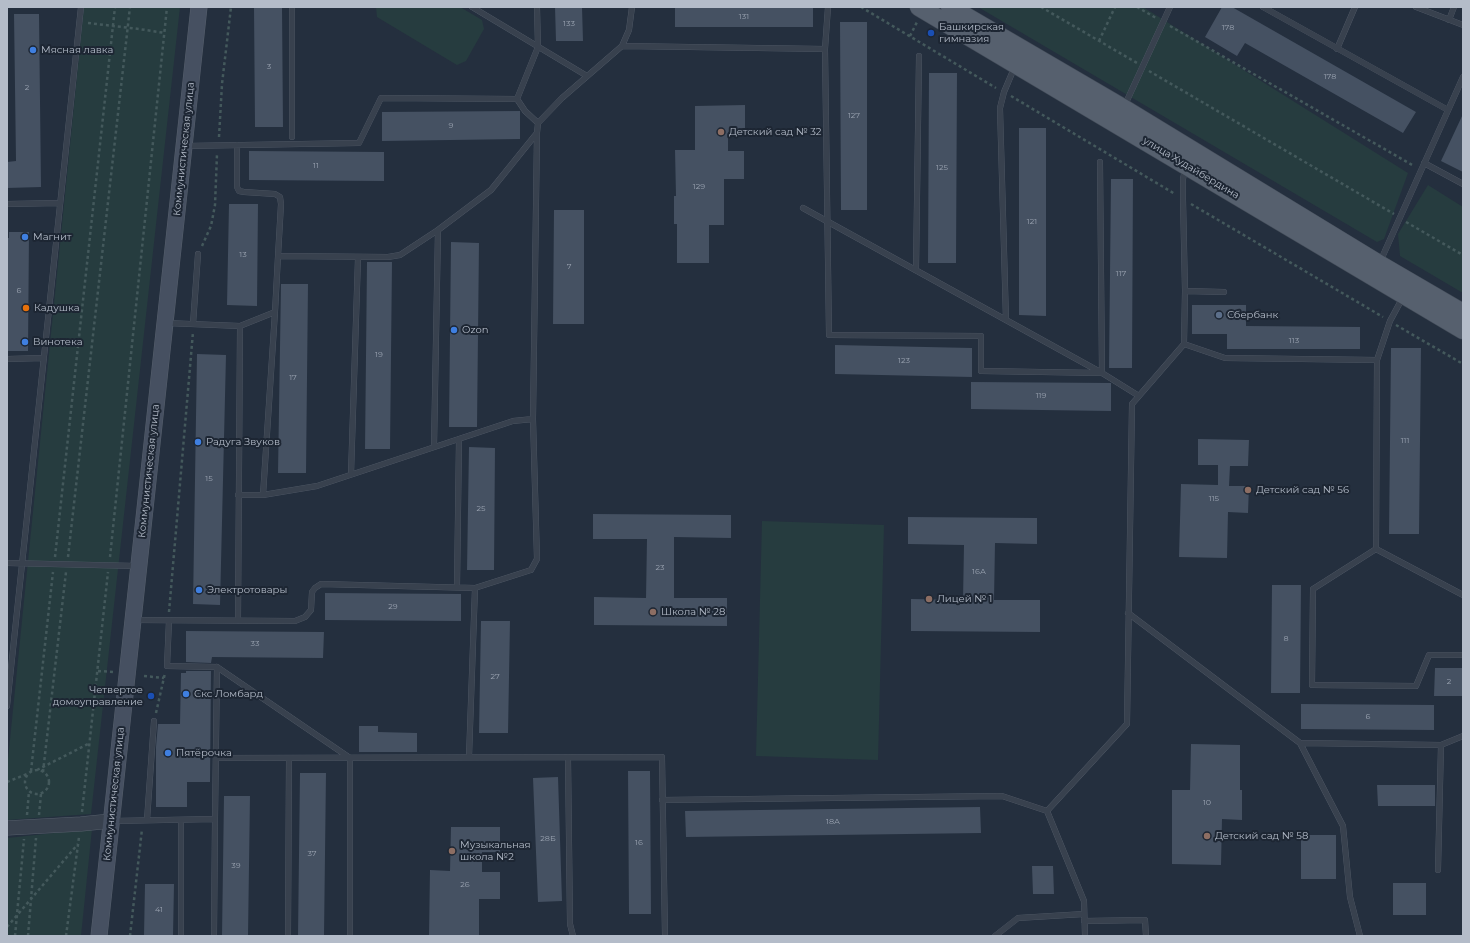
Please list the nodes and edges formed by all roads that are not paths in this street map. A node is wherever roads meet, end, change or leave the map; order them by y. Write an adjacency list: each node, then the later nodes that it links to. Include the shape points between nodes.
1 (81, 7): 37 (lane)
2 (199, 7): 32 (main road, Коммунистическая улица)
3 (292, 7): 30 (lane)
4 (472, 7): 18 (lane)
5 (537, 7): 18 (lane)
6 (632, 7): 17 (lane, via 629,30)
7 (828, 7): 20 (lane)
8 (950, 7): 22 (main road, улица Худайбердина)
9 (1170, 7): 27 (lane)
10 (1263, 7): 19 (lane)
11 (1355, 7): 19 (lane)
12 (1416, 7): 15 (lane)
13 (1454, 7): 15 (lane)
14 (919, 13): 22 (main road, улица Худайбердина)
15 (1449, 20): 16 (lane)
16 (1463, 25)
17 (622, 46): 20 (lane); 23 (lane)
18 (538, 47): 23 (lane); 25 (lane)
19 (1337, 48): 26 (lane)
20 (826, 49): 40 (lane)
21 (919, 56): 45 (lane)
22 (1019, 57): 27 (main road, улица Худайбердина); 52 (lane, via 1000,108)
23 (587, 76): 28 (lane)
24 (1463, 77): 26 (lane)
25 (517, 99): 28 (lane); 31 (lane, via 381,98 359,143)
26 (1448, 110): 35 (lane)
27 (1119, 115): 33 (main road, улица Худайбердина)
28 (538, 123): 29 (lane)
29 (537, 133): 41 (lane, via 491,190); 63 (lane)
30 (292, 137)
31 (238, 145): 32 (lane); 43 (lane, via 240,191 275,194 280,198)
32 (184, 146): 53 (main road, Коммунистическая улица)
33 (1190, 158): 46 (main road, улица Худайбердина); 48 (lane, via 1183,179)
34 (1100, 162): 61 (lane)
35 (1424, 163): 36 (lane); 46 (lane)
36 (1463, 184)
37 (60, 203): 38 (lane); 58 (lane)
38 (7, 204)
39 (803, 208): 40 (lane)
40 (828, 222): 45 (lane); 61 (lane, via 829,335 982,336 982,371)
41 (438, 230): 44 (lane, via 400,255); 65 (lane)
42 (198, 254): 54 (lane)
43 (278, 256): 44 (lane); 50 (lane)
44 (358, 258): 66 (lane)
45 (916, 270): 52 (lane)
46 (1376, 270): 47 (main road, улица Худайбердина)
47 (1407, 289): 51 (main road, улица Худайбердина); 56 (main road, улица Худайбердина); 60 (lane, via 1390,321)
48 (1185, 291): 49 (lane); 57 (lane)
49 (1224, 292)
50 (275, 312): 55 (lane); 68 (lane)
51 (1463, 313)
52 (1006, 320): 61 (lane)
53 (165, 323): 54 (lane); 72 (main road, Коммунистическая улица)
54 (193, 324): 55 (lane)
55 (240, 326): 67 (lane)
56 (1463, 330)
57 (1184, 344): 60 (lane, via 1225,358); 62 (lane)
58 (44, 358): 59 (lane); 71 (lane)
59 (7, 359)
60 (1377, 360): 69 (lane)
61 (1102, 373): 62 (lane)
62 (1139, 396): 76 (lane, via 1132,404)
63 (533, 419): 64 (lane, via 513,421); 74 (lane, via 537,559 531,570)
64 (459, 439): 65 (lane); 73 (lane)
65 (434, 447): 66 (lane)
66 (351, 474): 68 (lane, via 317,486)
67 (238, 495): 68 (lane); 79 (lane)
68 (263, 495)
69 (1376, 549): 75 (lane); 80 (lane, via 1313,589 1312,685 1416,686 1429,655)
70 (7, 563): 71 (lane)
71 (23, 563): 72 (lane); 82 (lane)
72 (139, 566): 77 (main road, Коммунистическая улица)
73 (457, 587): 74 (lane); 79 (lane, via 321,584 312,592 310,610 304,618 295,621)
74 (475, 588): 87 (lane)
75 (1463, 595)
76 (1128, 614): 85 (lane); 93 (lane, via 1126,724)
77 (133, 620): 78 (lane); 97 (main road, Коммунистическая улица)
78 (169, 621): 79 (lane); 81 (lane, via 167,666)
79 (238, 622)
80 (1463, 655)
81 (217, 667): 89 (lane); 91 (lane)
82 (7, 706)
83 (154, 721): 95 (lane)
84 (1463, 736): 86 (lane)
85 (1300, 743): 86 (lane); 112 (lane, via 1343,826 1350,897)
86 (1441, 745): 99 (lane)
87 (469, 757): 88 (lane); 91 (lane)
88 (568, 757): 92 (lane, via 662,757); 107 (lane, via 570,924)
89 (216, 758): 90 (lane); 94 (lane)
90 (289, 758): 91 (lane); 105 (lane)
91 (350, 758): 106 (lane)
92 (662, 800): 93 (lane, via 1002,796); 108 (lane)
93 (1047, 811): 100 (lane, via 1084,901)
94 (215, 819): 96 (lane); 104 (lane)
95 (145, 820): 96 (lane); 97 (lane)
96 (181, 820): 103 (lane)
97 (111, 821): 98 (street); 102 (main road, Коммунистическая улица)
98 (7, 828)
99 (1438, 870)
100 (1084, 914): 101 (lane); 109 (lane, via 1018,918)
101 (1084, 921): 110 (lane); 111 (lane, via 1145,920)
102 (99, 936)
103 (181, 936)
104 (214, 936)
105 (288, 936)
106 (350, 936)
107 (573, 936)
108 (665, 936)
109 (995, 936)
110 (1084, 936)
111 (1146, 936)
112 (1360, 936)

